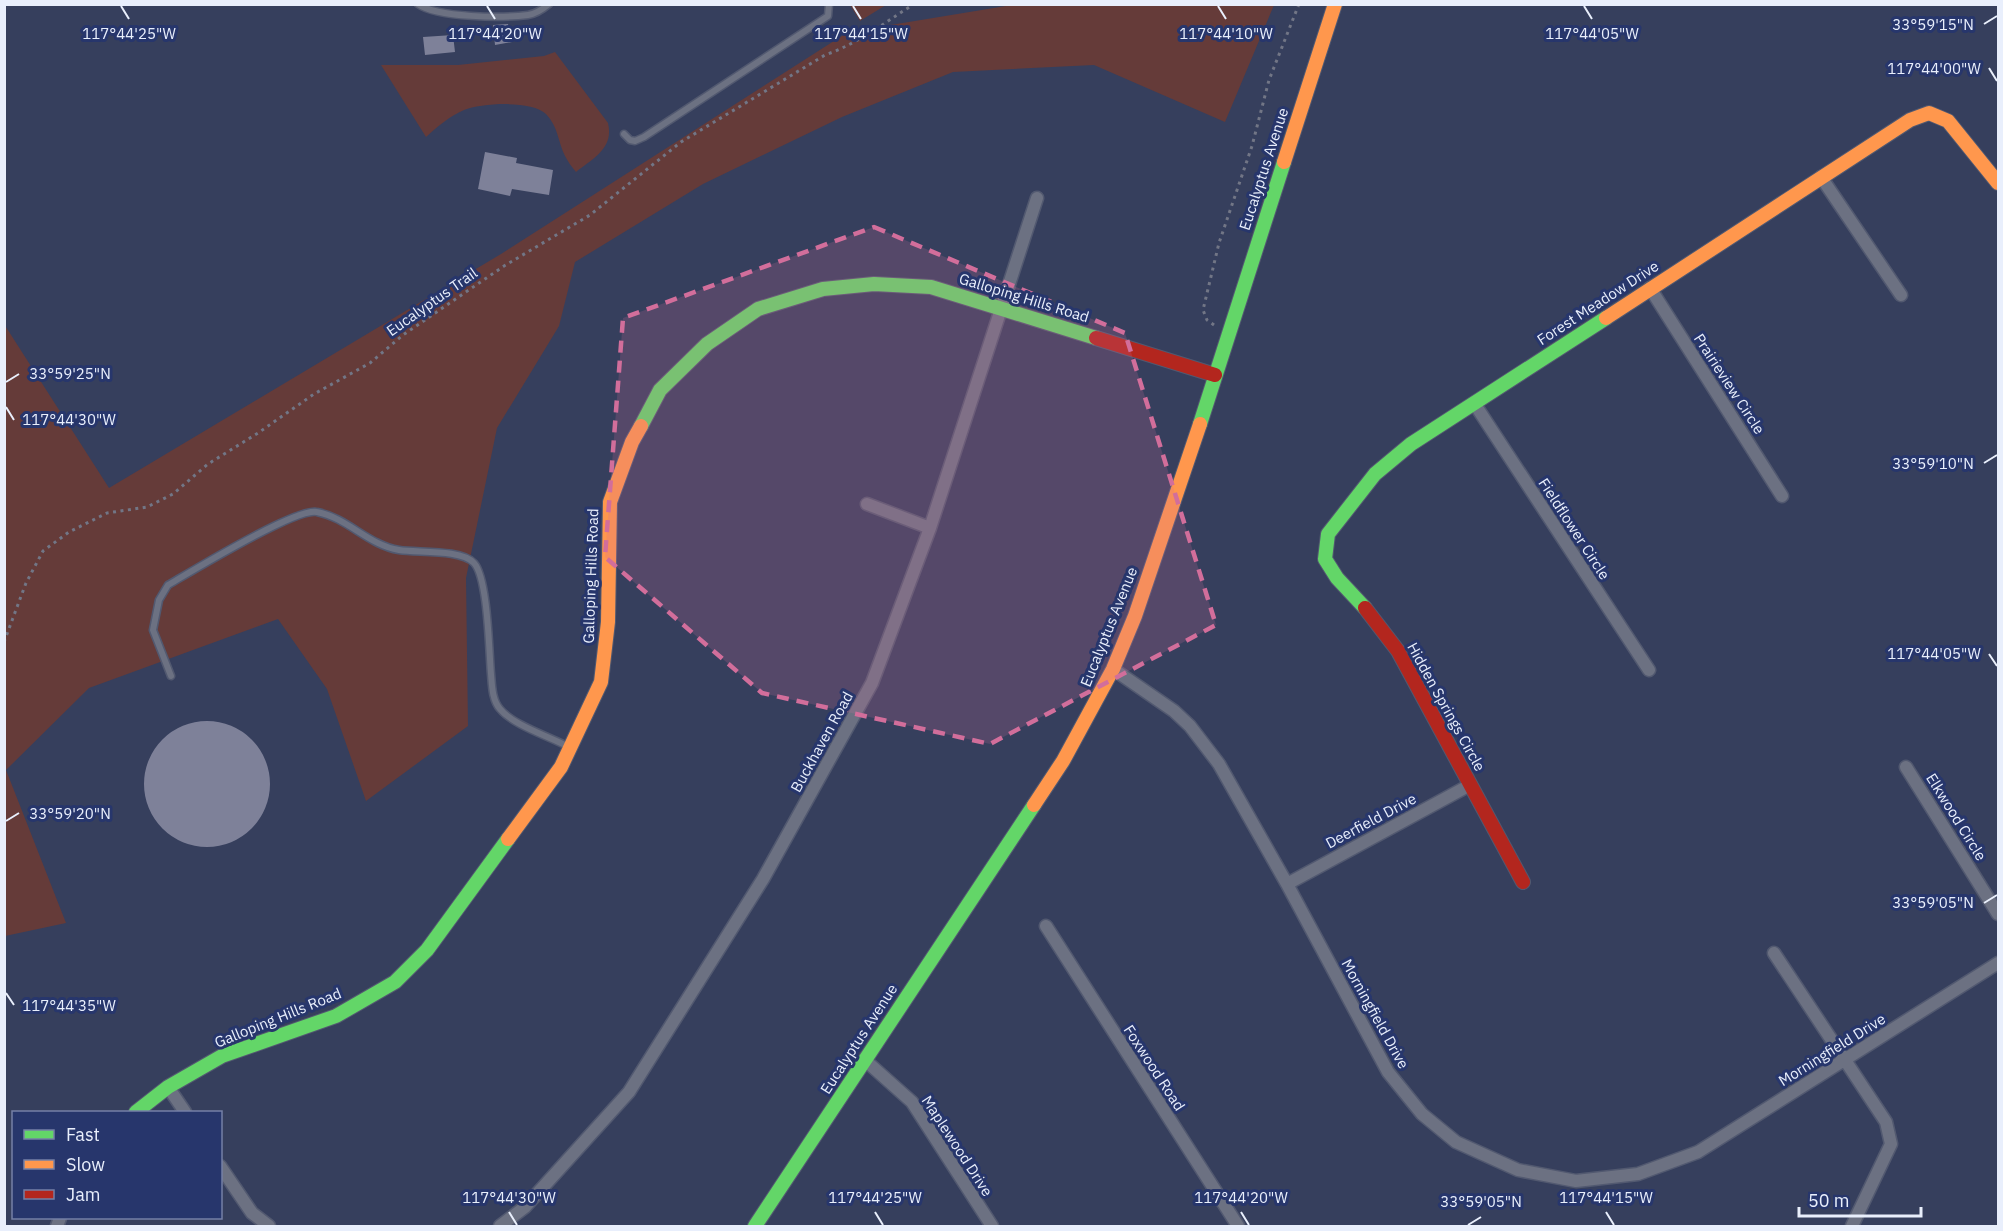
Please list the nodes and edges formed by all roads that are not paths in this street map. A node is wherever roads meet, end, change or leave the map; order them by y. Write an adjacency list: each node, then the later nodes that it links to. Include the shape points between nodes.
1 (418, 4): 2 (lane, via 424,9 459,16 531,15)
2 (549, 4)
3 (829, 4): 5 (lane, via 828,16 644,137 634,141)
4 (1335, 4): 12 (street, Eucalyptus Avenue)
5 (624, 134)
6 (1821, 177): 7 (street, Forest Meadow Drive, via 1910,120 1929,113 1948,121); 9 (street, Forest Meadow Drive); 10 (street)
7 (1998, 183)
8 (1037, 198): 11 (street, Buckhaven Road)
9 (1650, 288): 13 (street, Forest Meadow Drive); 14 (street, Prairieview Circle)
10 (1901, 296)
11 (1000, 308): 12 (street, Galloping Hills Road); 16 (street, Buckhaven Road); 21 (street, Galloping Hills Road, via 931,287 874,284 823,289 758,309 707,344 660,390 632,442 610,502 608,622 601,681)
12 (1215, 375): 18 (street, Eucalyptus Avenue, via 1142,595)
13 (1474, 403): 17 (street, Forest Meadow Drive, via 1411,444 1375,474 1328,534); 19 (street, Fieldflower Circle)
14 (1782, 496)
15 (867, 504): 16 (street)
16 (930, 528): 37 (street, Buckhaven Road, via 872,683 763,879 629,1092 525,1207)
17 (1325, 559): 23 (street, Hidden Springs Circle, via 1336,578 1368,611 1398,651)
18 (1113, 669): 25 (street, Morningfield Drive, via 1174,711 1205,745); 31 (street, Eucalyptus Avenue, via 1063,761)
19 (1648, 670)
20 (171, 676): 21 (lane, via 153,630 159,600 168,585 289,518 315,511 340,519 369,540 396,550 459,555 474,563 483,581 492,690 498,708)
21 (570, 747): 32 (street, Galloping Hills Road, via 561,767 427,950 395,982 336,1016 222,1056)
22 (1906, 767): 26 (street, Elkwood Circle)
23 (1470, 785): 24 (street, Hidden Springs Circle); 25 (street, Deerfield Drive)
24 (1523, 882)
25 (1287, 884): 30 (street, Morningfield Drive, via 1388,1072 1422,1114 1456,1142 1518,1170 1576,1181 1638,1174 1698,1152)
26 (1998, 914)
27 (1046, 926): 40 (street, Foxwood Road)
28 (1774, 952): 30 (street)
29 (1998, 963): 30 (street, Morningfield Drive)
30 (1845, 1059): 41 (street, via 1886,1122 1891,1144)
31 (866, 1061): 38 (street, Eucalyptus Avenue); 39 (street, Maplewood Drive, via 912,1102)
32 (168, 1087): 33 (street, Galloping Hills Road); 34 (street)
33 (138, 1111)
34 (184, 1111)
35 (222, 1169): 36 (street, via 252,1213)
36 (269, 1227)
37 (500, 1227)
38 (755, 1227)
39 (992, 1227)
40 (1238, 1227)
41 (1851, 1227)

